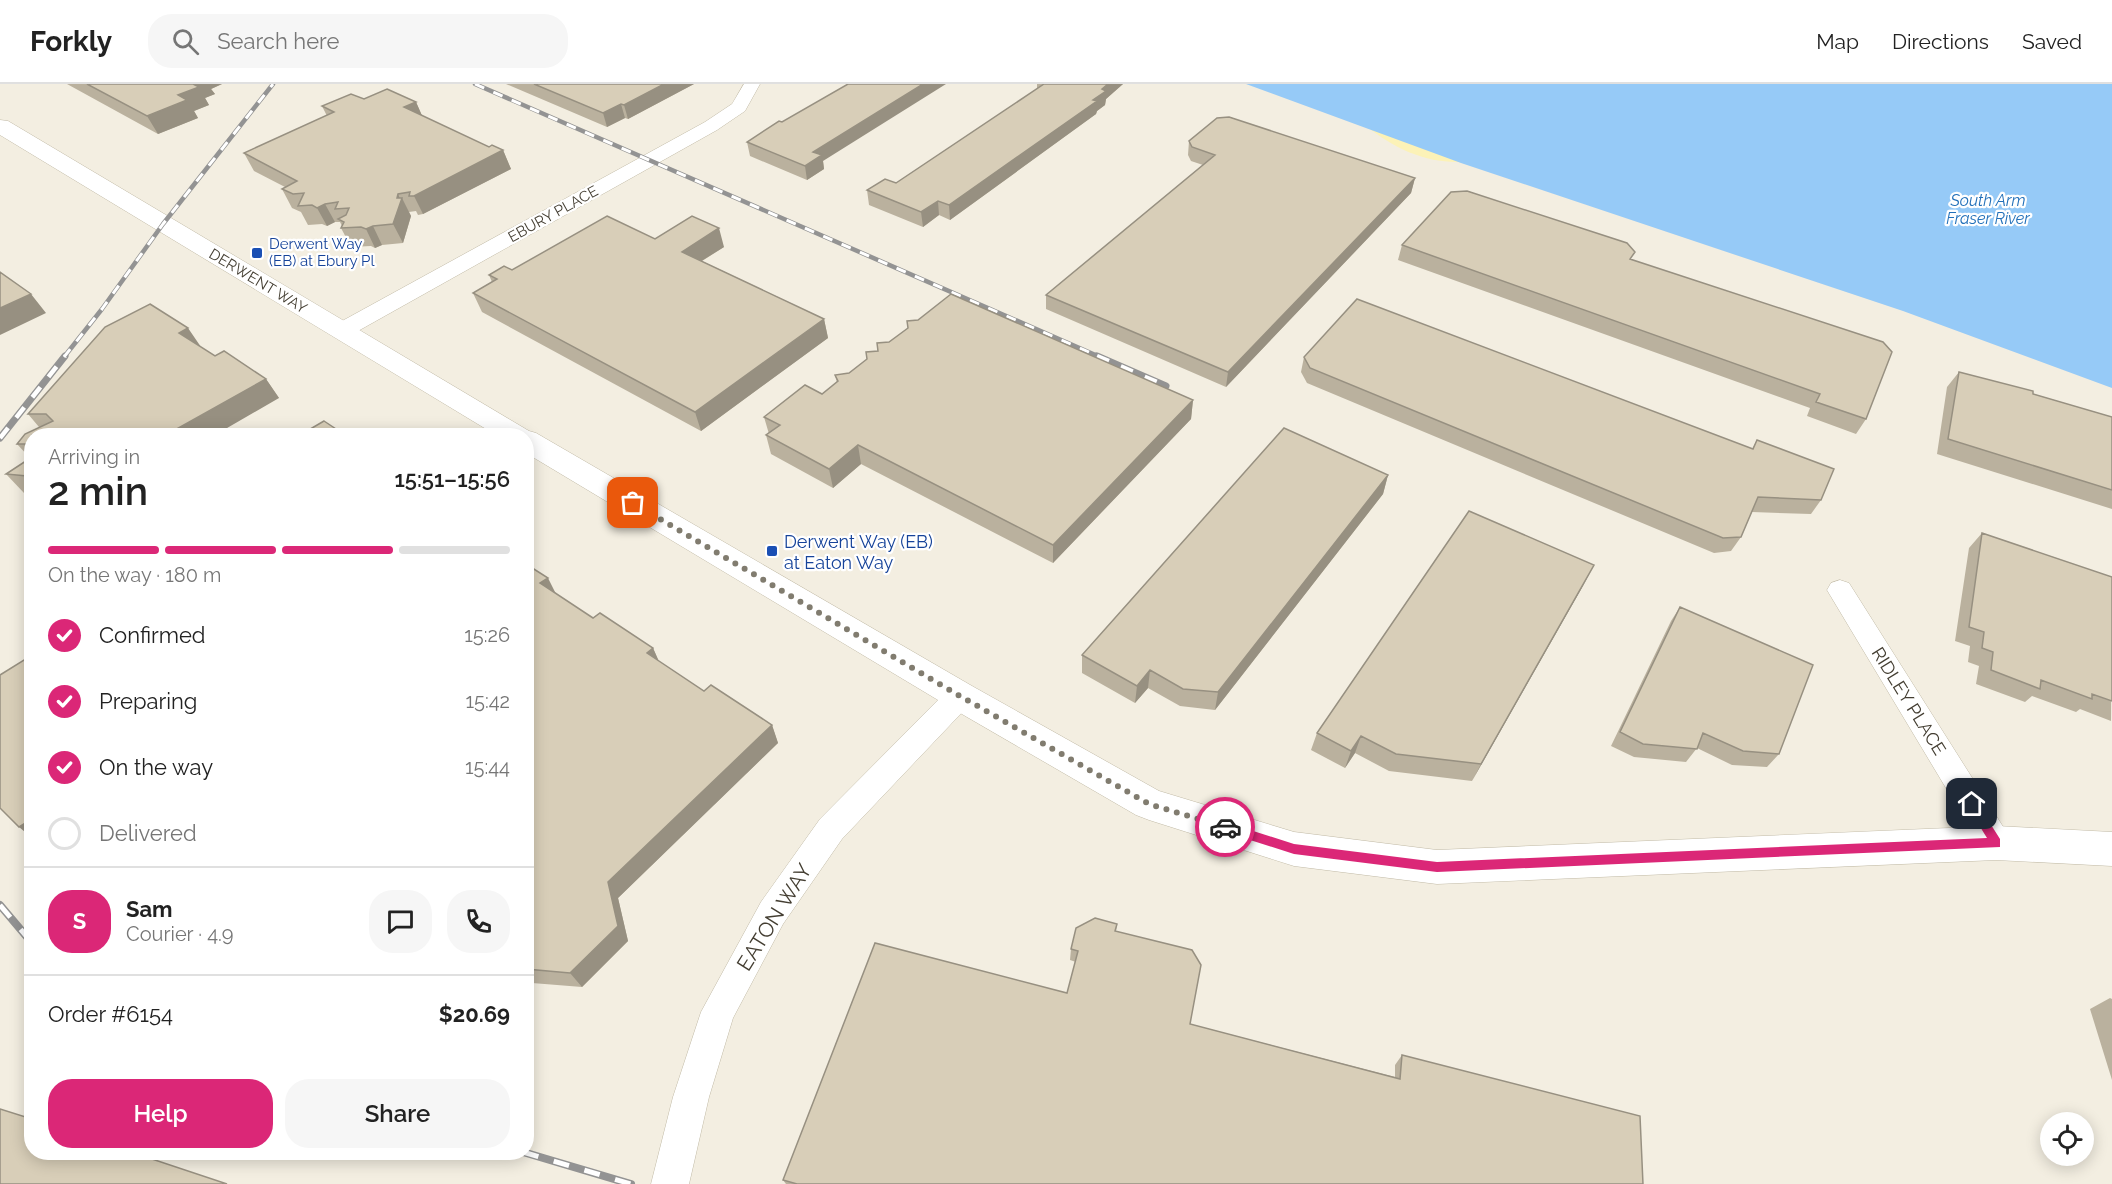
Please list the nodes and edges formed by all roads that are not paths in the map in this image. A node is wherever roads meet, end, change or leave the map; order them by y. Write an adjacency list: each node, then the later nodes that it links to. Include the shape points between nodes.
1 (752, 84): 3 (street, EBURY PLACE, via 740,107 711,126)
2 (0, 126): 3 (street, DERWENT WAY)
3 (341, 331): 4 (street, DERWENT WAY)
4 (506, 428)
5 (534, 445): 7 (street)
6 (1840, 590): 8 (street, RIDLEY PLACE)
7 (960, 696): 8 (street, via 1149,804 1294,849 1437,867); 10 (street, EATON WAY, via 831,829 772,913 718,1012 691,1097)
8 (1996, 843): 9 (street)
9 (2112, 849)
10 (670, 1184)

